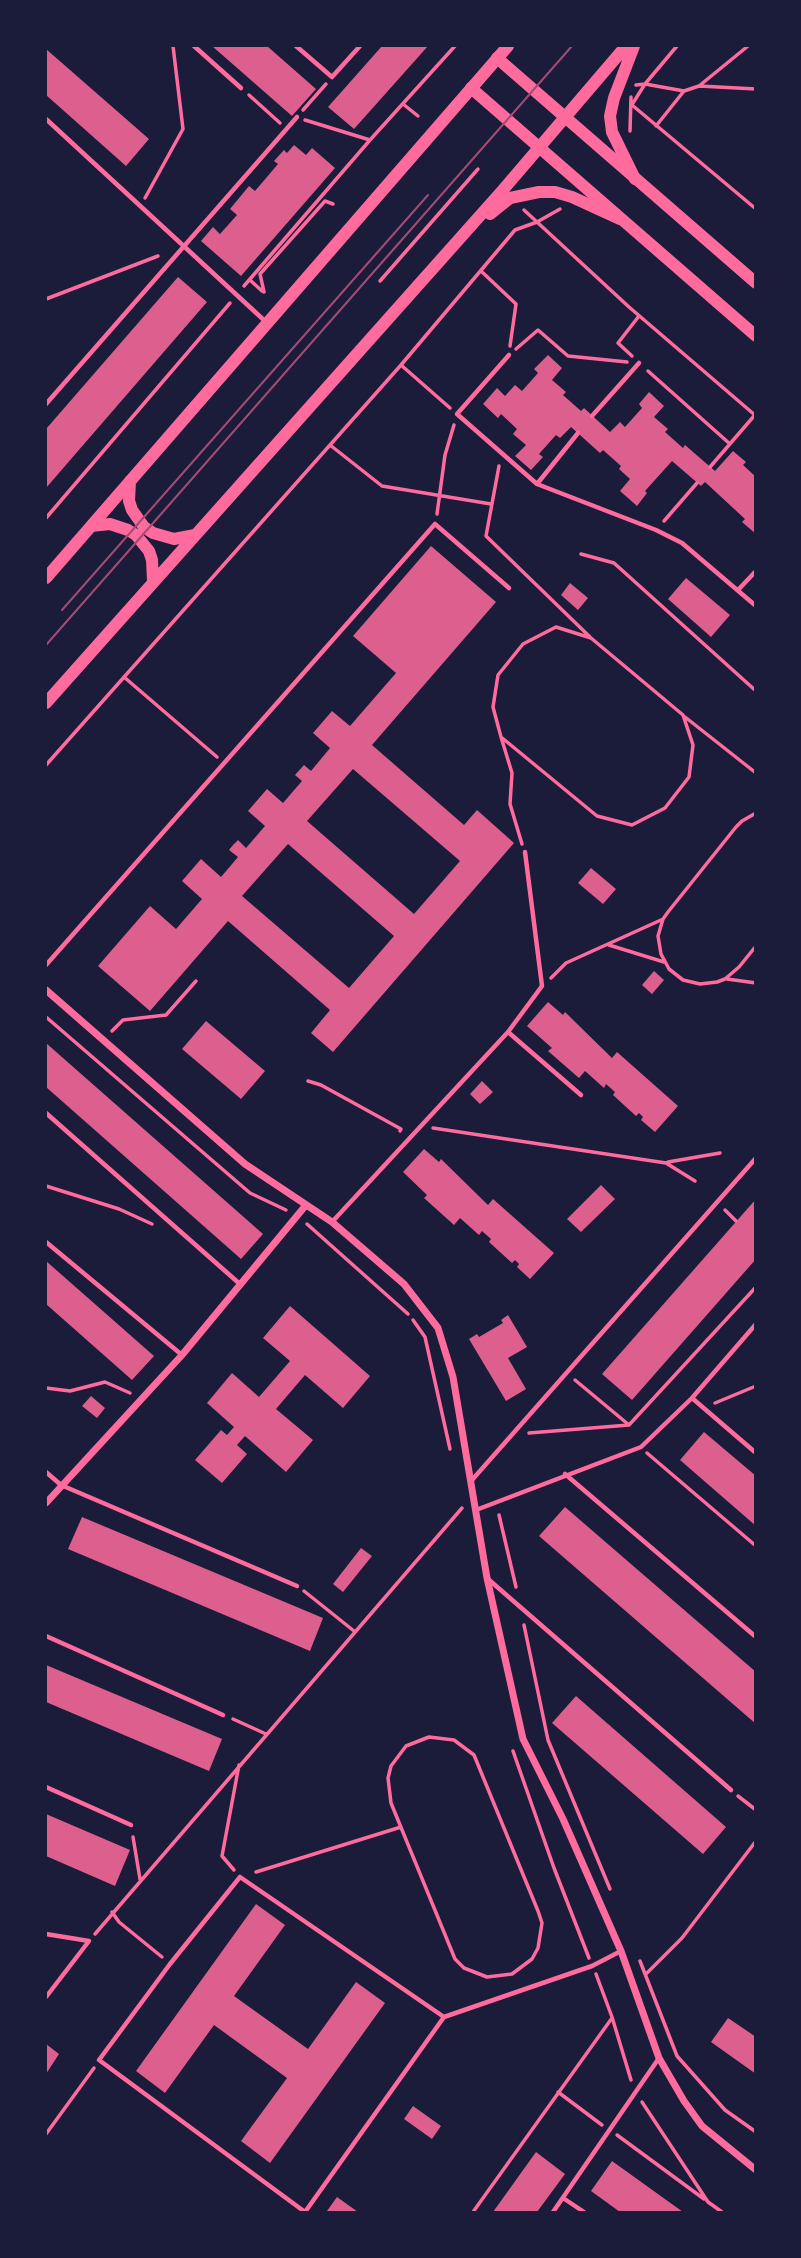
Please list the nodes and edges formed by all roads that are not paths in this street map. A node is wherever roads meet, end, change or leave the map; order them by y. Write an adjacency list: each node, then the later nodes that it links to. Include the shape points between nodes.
1 (194, 46): 10 (lane)
2 (296, 46): 8 (lane)
3 (360, 46): 8 (lane)
4 (508, 46): 7 (main road)
5 (626, 46): 13 (main road)
6 (634, 46): 16 (main road, via 610,116 612,132)
7 (497, 58): 11 (main road); 13 (main road)
8 (332, 77): 9 (lane)
9 (327, 83)
10 (241, 88)
11 (471, 88): 15 (main road); 21 (main road)
12 (297, 117): 19 (lane)
13 (565, 117): 15 (main road); 16 (main road)
14 (46, 119): 19 (lane)
15 (539, 148): 17 (main road); 18 (main road)
16 (635, 179): 20 (main road)
17 (620, 219): 18 (main road, via 572,197 539,192 510,198); 22 (main road)
18 (467, 231): 31 (main road)
19 (184, 246): 21 (lane); 25 (lane)
20 (755, 283)
21 (266, 322): 28 (main road)
22 (755, 336)
23 (509, 355): 29 (lane, via 457,414)
24 (639, 363): 26 (lane)
25 (46, 404)
26 (592, 416)
27 (578, 433): 29 (lane)
28 (130, 481): 30 (main road); 31 (main road, via 129,501 144,527 174,539)
29 (537, 484): 36 (lane, via 682,542)
30 (91, 526): 33 (main road); 34 (main road, via 110,524 136,535 152,560)
31 (195, 535): 34 (main road)
32 (755, 570): 36 (lane)
33 (46, 578)
34 (153, 581): 38 (main road)
35 (509, 588): 40 (lane, via 435,524)
36 (738, 590): 37 (lane)
37 (755, 606)
38 (46, 703)
39 (525, 852): 42 (lane, via 542,986)
40 (46, 965)
41 (46, 990): 46 (street, via 245,1164)
42 (508, 1032): 43 (lane); 47 (lane)
43 (581, 1095)
44 (46, 1113): 49 (lane)
45 (755, 1158): 56 (lane)
46 (306, 1205): 47 (street); 49 (street)
47 (332, 1222): 56 (street, via 404,1284 438,1328 453,1377)
48 (46, 1242): 51 (lane)
49 (241, 1285): 51 (street)
50 (755, 1324): 52 (lane)
51 (182, 1355): 57 (street)
52 (692, 1398): 53 (lane); 55 (lane, via 640,1447)
53 (755, 1453)
54 (46, 1472): 57 (lane)
55 (565, 1474): 59 (lane); 63 (lane)
56 (472, 1480): 59 (street)
57 (61, 1485): 58 (street); 61 (lane)
58 (46, 1503)
59 (476, 1510): 60 (street)
60 (487, 1578): 66 (lane); 69 (street, via 523,1739)
61 (297, 1586)
62 (46, 1636): 64 (lane)
63 (755, 1637)
64 (223, 1715)
65 (46, 1787): 67 (lane)
66 (731, 1790)
67 (131, 1825)
68 (46, 1934): 70 (lane, via 89,1941)
69 (621, 1951): 71 (lane, via 592,1966); 72 (street)
70 (46, 1997)
71 (444, 2017): 71 (lane, via 240,1877 99,2060 304,2212)
72 (659, 2057): 73 (street, via 702,2126); 74 (lane)
73 (755, 2170)
74 (563, 2198): 75 (lane); 76 (lane)
75 (553, 2213)
76 (584, 2213)

